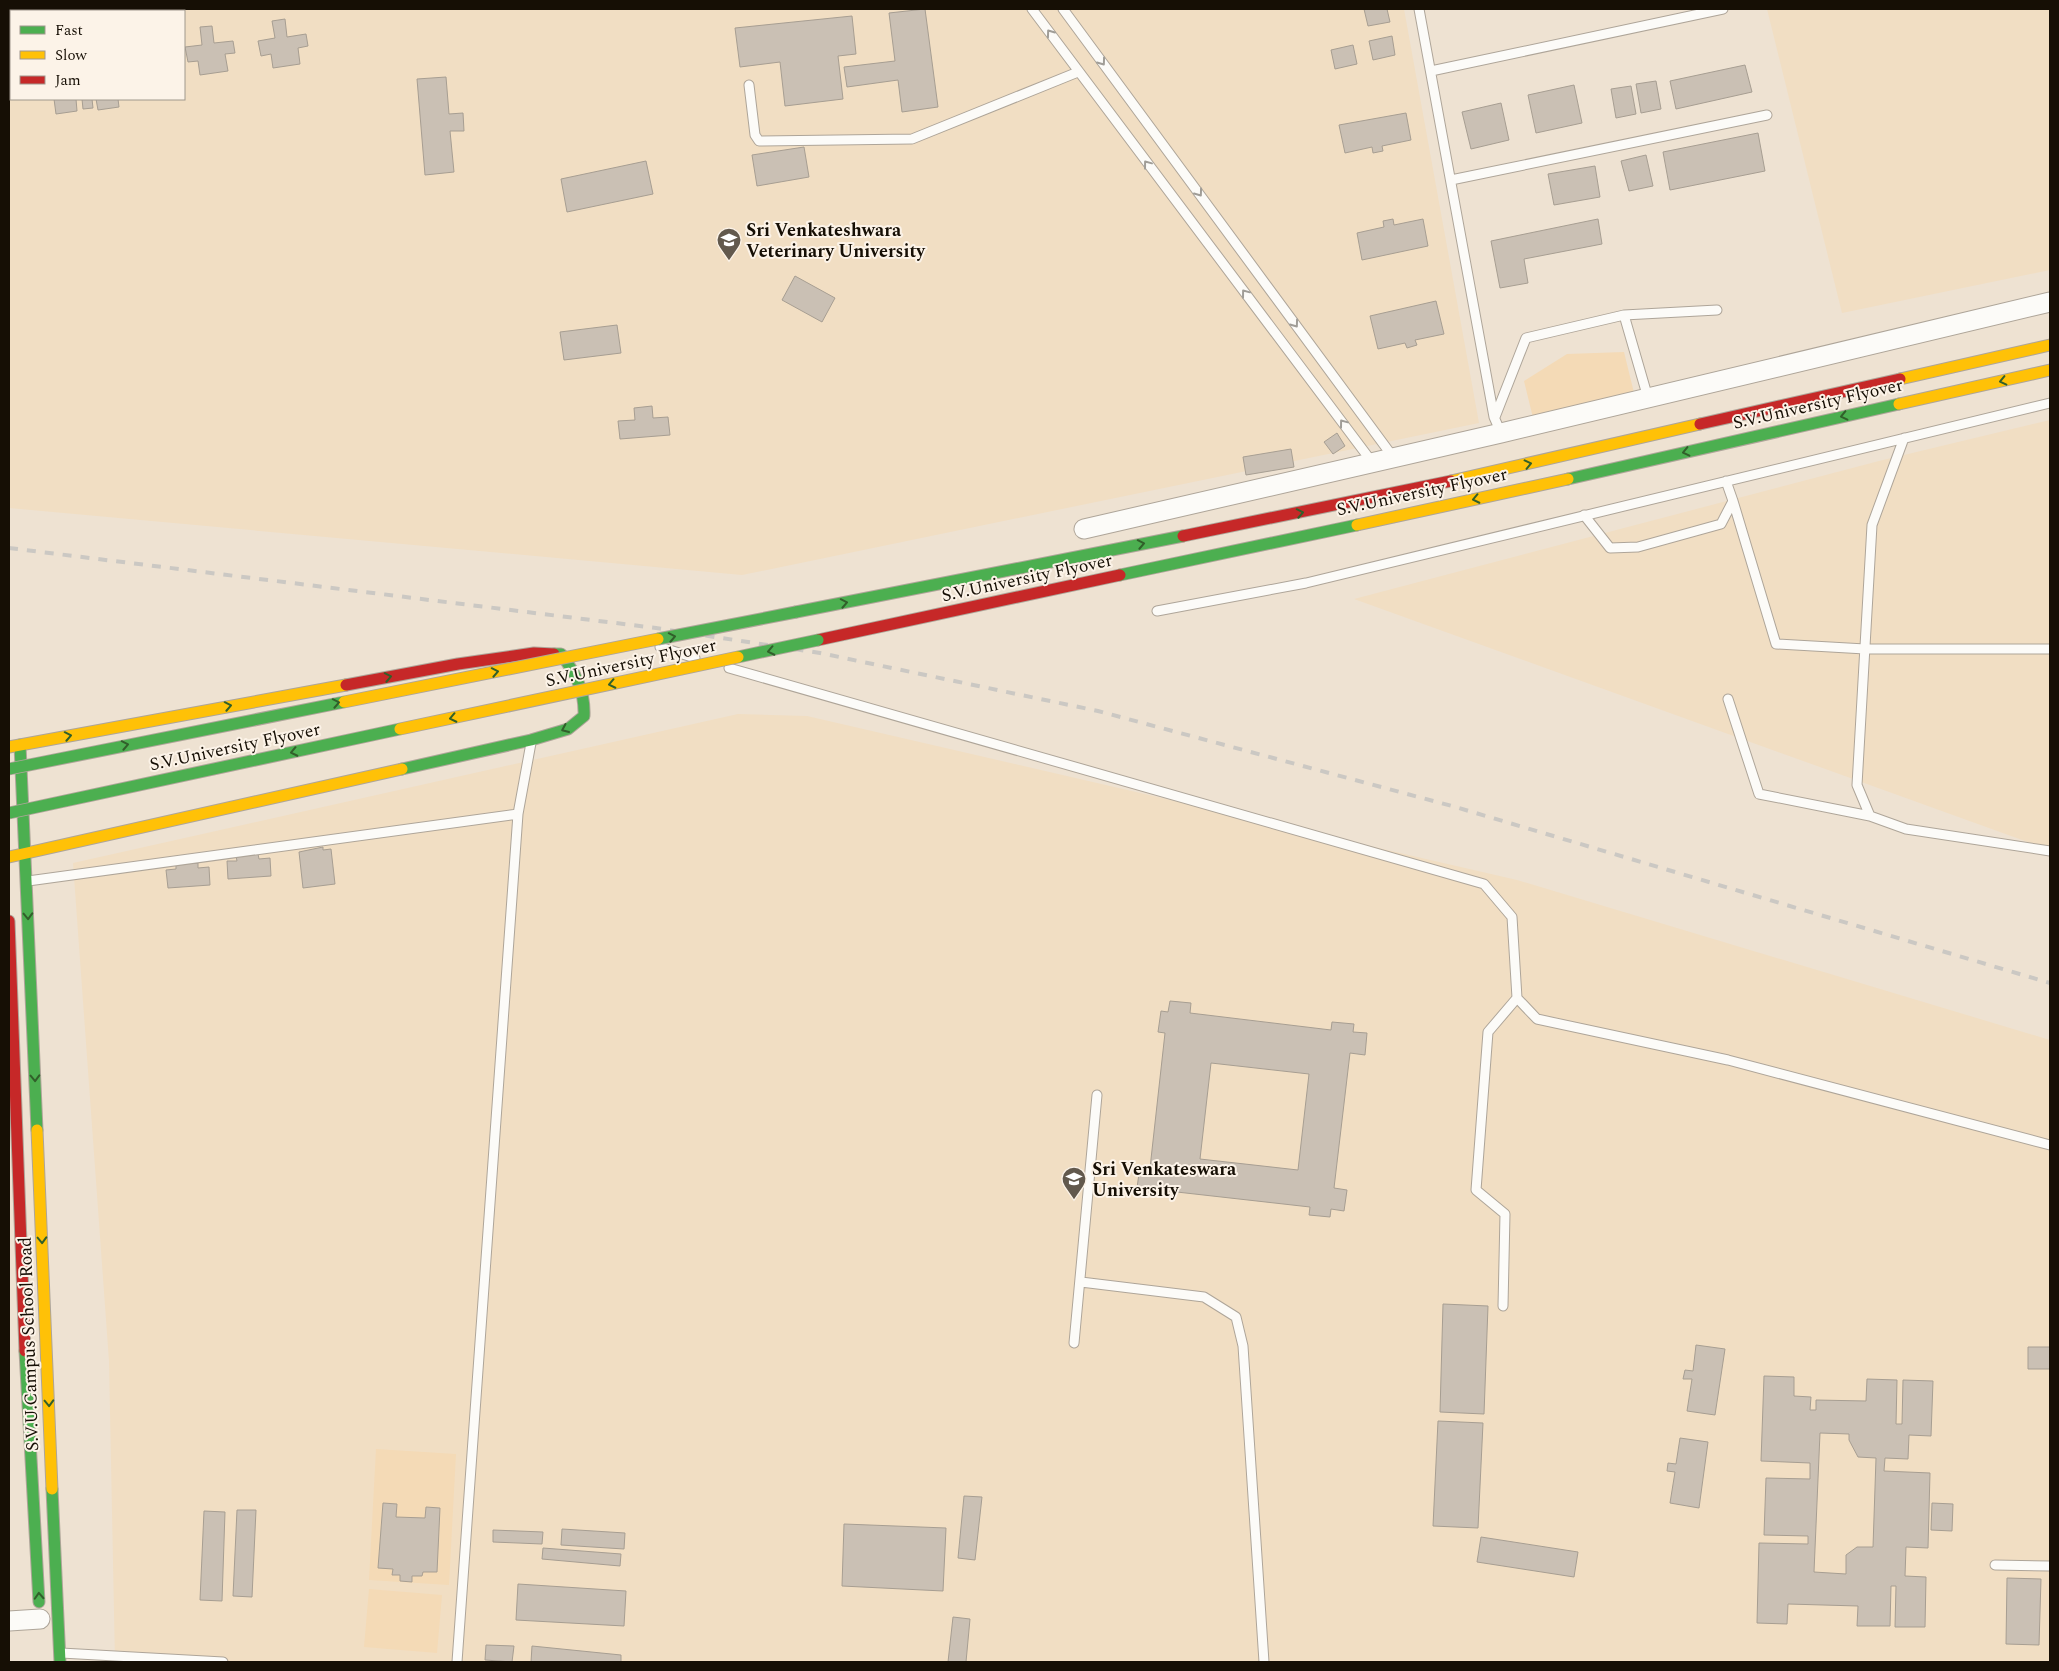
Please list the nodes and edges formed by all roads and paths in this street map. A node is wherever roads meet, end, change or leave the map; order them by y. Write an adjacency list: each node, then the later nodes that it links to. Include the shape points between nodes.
1 (1032, 9): 6 (lane, one-way to 1)
2 (1063, 9): 19 (lane, one-way to 19)
3 (1419, 9): 5 (lane)
4 (1723, 9): 5 (lane)
5 (1431, 71): 9 (lane)
6 (1078, 72): 7 (lane, via 907,139 759,141 755,135); 20 (lane, one-way to 6)
7 (749, 85)
8 (1767, 115): 9 (lane)
9 (1451, 180): 17 (lane)
10 (2050, 302): 15 (street)
11 (1717, 310): 12 (lane)
12 (1624, 315): 15 (lane); 17 (lane, via 1526,338)
13 (2050, 345): 32 (main road, S.V.University Flyover, one-way to 13, bridge, via 1384,496)
14 (2050, 370): 33 (main road, S.V.University Flyover, one-way to 33, bridge, via 1558,481)
15 (1648, 398): 17 (street)
16 (2050, 403): 18 (lane)
17 (1498, 425): 19 (street)
18 (1904, 438): 21 (lane); 26 (lane, via 1872,525)
19 (1393, 457): 20 (street)
20 (1372, 462): 24 (street)
21 (1726, 480): 22 (lane); 23 (lane)
22 (1733, 501): 23 (lane, via 1721,524 1638,547 1610,548); 26 (lane, via 1776,644)
23 (1584, 514): 25 (lane, via 1306,583)
24 (1084, 529)
25 (1157, 611)
26 (1865, 649): 27 (lane); 35 (lane, via 1857,785)
27 (2050, 650)
28 (561, 654): 30 (main road, one-way to 30, via 576,674 585,700 584,716 568,730); 31 (main road, one-way to 28, via 458,664 534,652); 41 (lane, via 608,644 643,642 1484,884 1512,917)
29 (1728, 699): 35 (lane, via 1759,794)
30 (531, 740): 34 (lane); 37 (main road)
31 (15, 746): 37 (main road, S.V.U.Campus School Road)
32 (9, 769)
33 (9, 813)
34 (518, 814): 39 (lane); 54 (lane)
35 (1870, 816): 36 (lane, via 1906,829)
36 (2050, 851)
37 (26, 854): 38 (main road); 39 (main road, S.V.U.Campus School Road)
38 (9, 857)
39 (27, 882): 52 (main road, S.V.U.Campus School Road, one-way to 52)
40 (9, 921): 44 (main road, S.V.U.Campus School Road)
41 (1516, 998): 43 (lane, via 1537,1019 1728,1060); 46 (lane, via 1488,1032 1476,1190 1505,1214)
42 (1097, 1095): 45 (lane)
43 (2050, 1145)
44 (14, 1257): 51 (main road, S.V.U.Campus School Road, one-way to 44)
45 (1081, 1282): 47 (lane); 55 (lane, via 1204,1297 1236,1317 1243,1346)
46 (1503, 1306)
47 (1074, 1343)
48 (1995, 1565): 49 (lane)
49 (2050, 1566)
50 (9, 1621): 51 (street)
51 (40, 1623)
52 (59, 1658): 53 (lane)
53 (223, 1662)
54 (458, 1662)
55 (1264, 1662)

